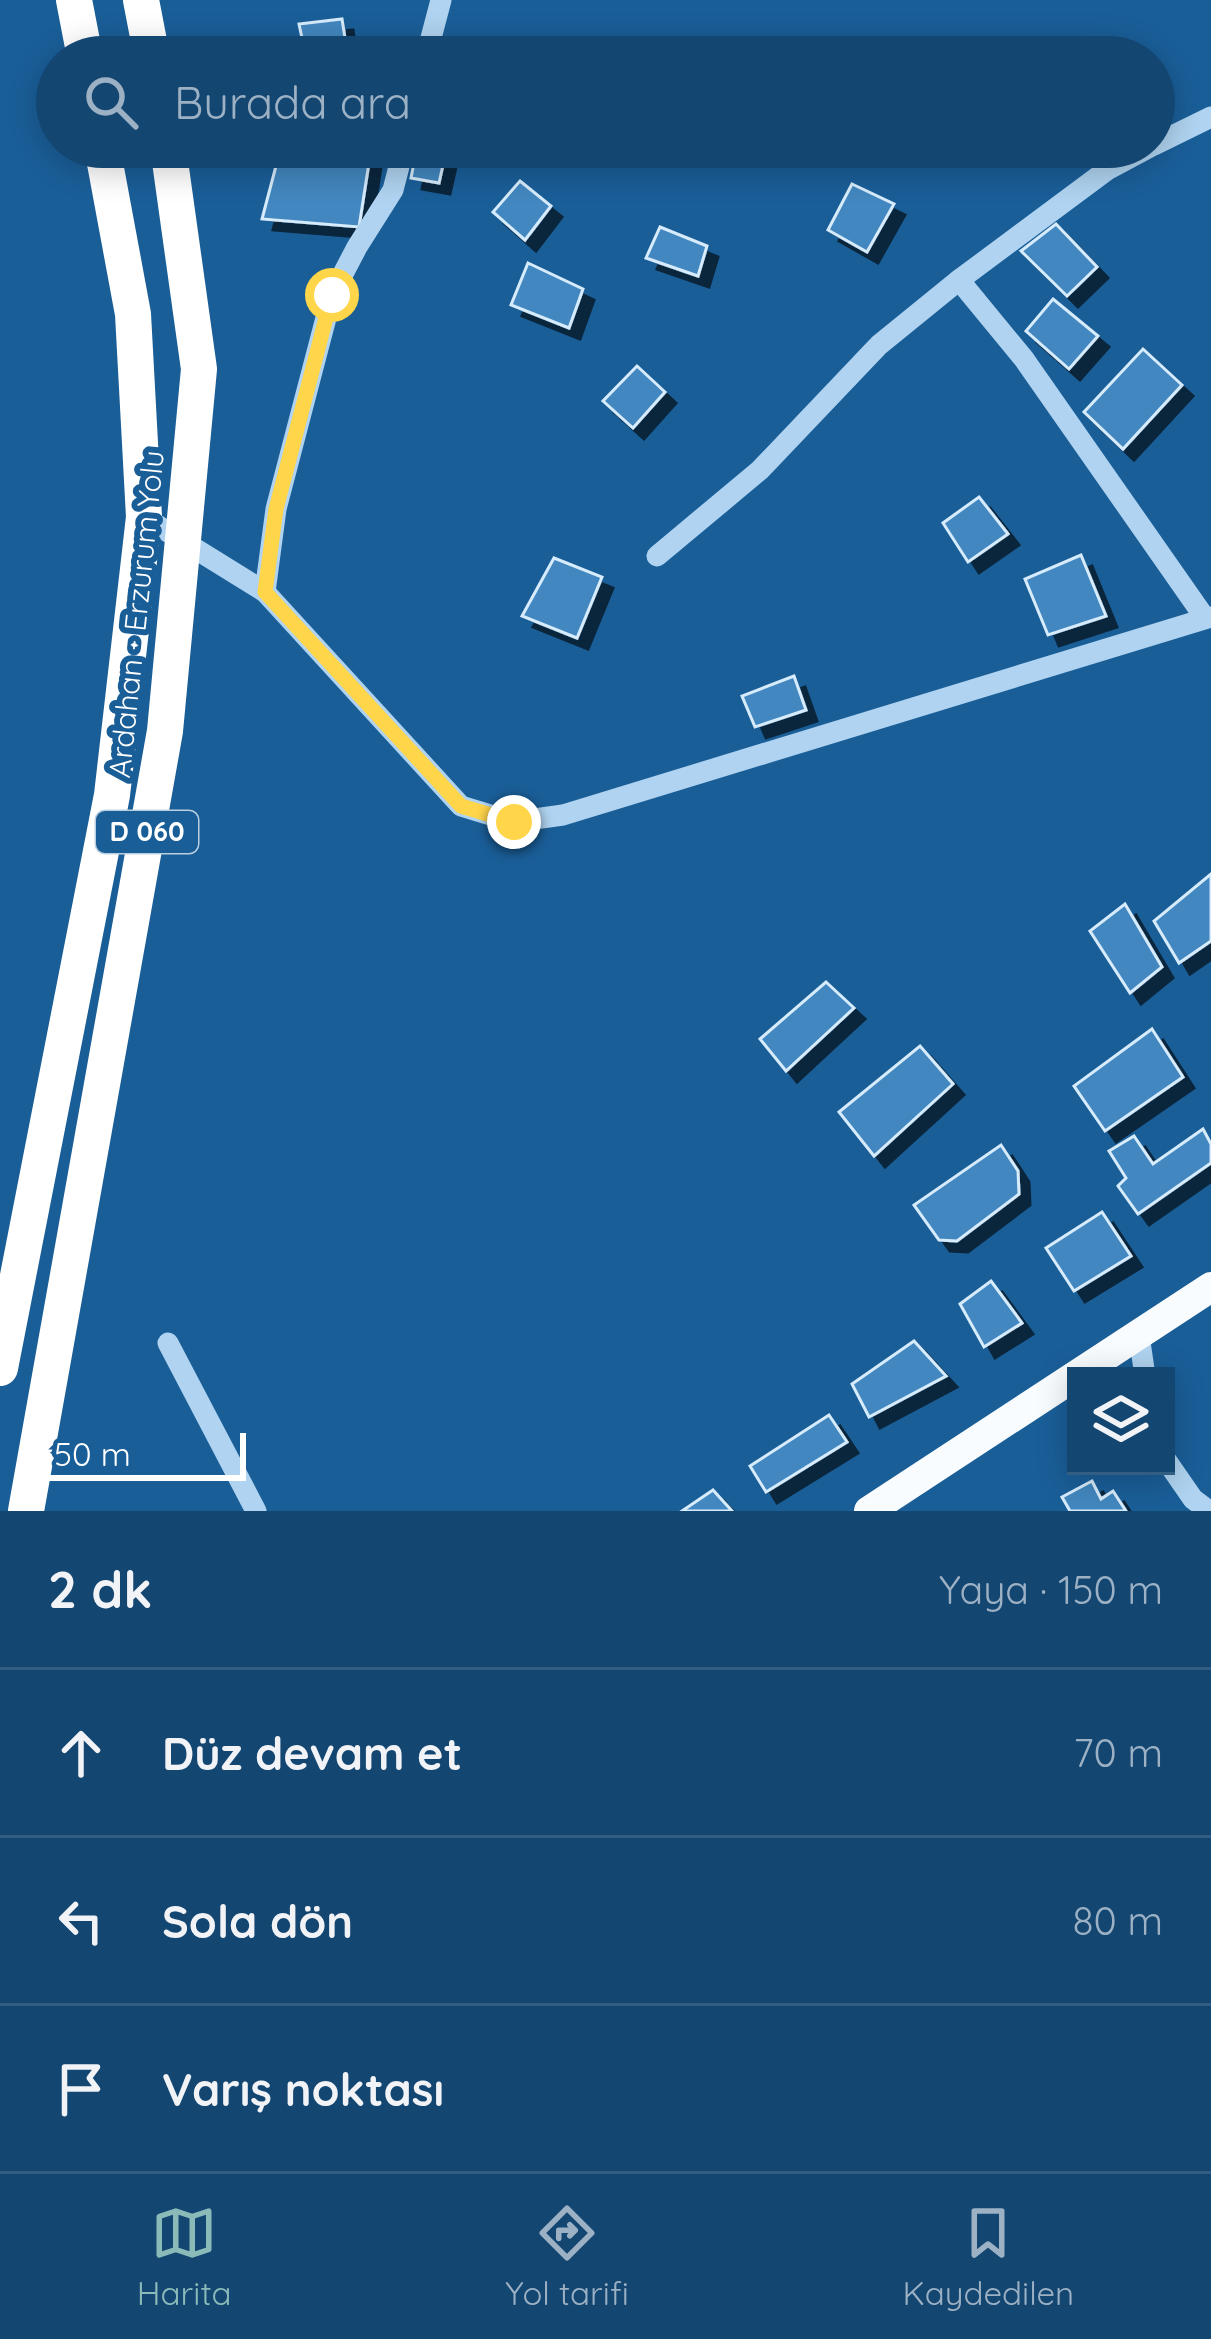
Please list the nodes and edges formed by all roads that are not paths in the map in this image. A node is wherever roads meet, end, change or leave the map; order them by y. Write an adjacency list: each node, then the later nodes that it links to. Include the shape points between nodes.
1 (74, 0): 4 (highway)
2 (141, 0): 5 (highway)
3 (441, 0): 6 (street)
4 (81, 36)
5 (148, 36)
6 (432, 36)
7 (1211, 117): 8 (street)
8 (1175, 135)
9 (106, 168): 14 (highway, Ardahan - Erzurum Yolu / D 060, via 133,314)
10 (171, 168): 15 (highway, Ardahan - Erzurum Yolu / D 060, via 199,369)
11 (399, 168): 17 (street, via 332,295 276,509)
12 (1111, 168): 13 (street)
13 (959, 280): 16 (street, via 879,345 760,470); 18 (street)
14 (144, 517): 15 (street); 23 (highway, Ardahan - Erzurum Yolu / D 060, via 112,795)
15 (184, 542): 17 (street); 25 (highway, Ardahan - Erzurum Yolu / D 060, via 165,731)
16 (657, 556)
17 (265, 592): 18 (street, via 461,806 514,822 563,815)
18 (1208, 617)
19 (1211, 1287): 20 (main road)
20 (1139, 1335): 22 (street); 27 (main road)
21 (168, 1343): 26 (street)
22 (1144, 1367)
23 (0, 1368)
24 (1175, 1473): 28 (street)
25 (26, 1511)
26 (256, 1511)
27 (869, 1511)
28 (1209, 1511)

